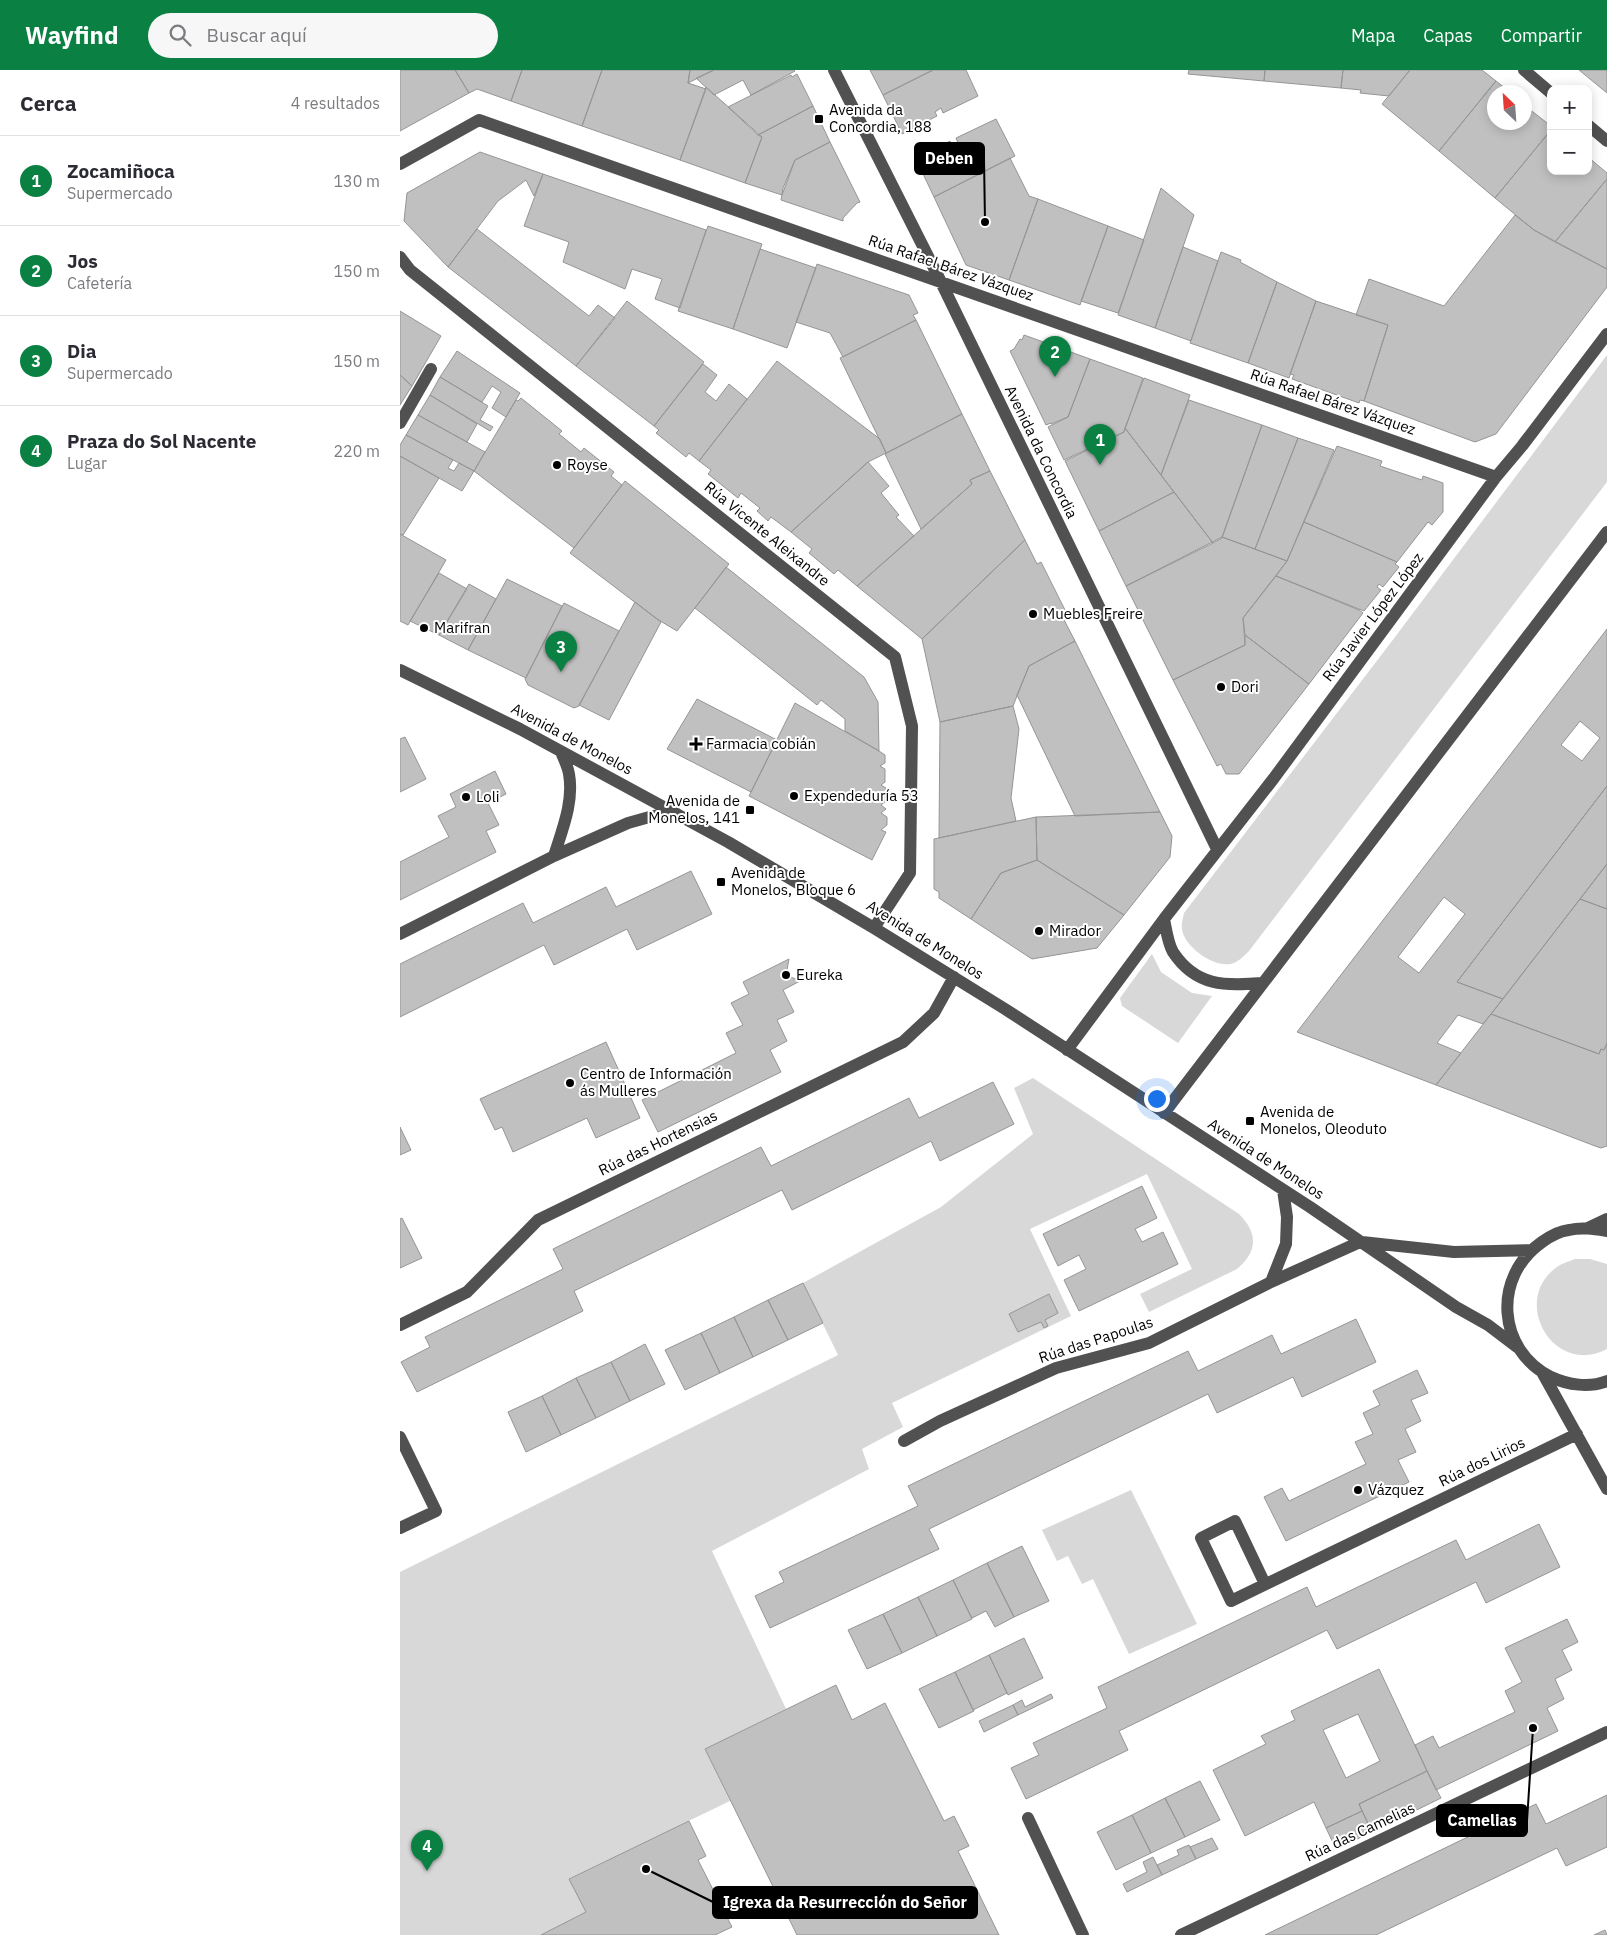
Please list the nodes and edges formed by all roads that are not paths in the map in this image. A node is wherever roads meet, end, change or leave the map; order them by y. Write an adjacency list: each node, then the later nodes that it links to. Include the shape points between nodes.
1 (834, 70): 8 (street, Avenida da Concordia)
2 (1524, 70): 3 (street)
3 (1547, 90)
4 (1592, 128): 5 (street)
5 (1607, 141)
6 (400, 164): 8 (street, Rúa Rafael Bárez Vázquez, via 479,120)
7 (400, 257): 20 (street, Rúa Vicente Aleixandre, via 410,270 895,657 912,726 910,873)
8 (941, 282): 12 (street, Rúa Rafael Bárez Vázquez); 17 (street, Avenida da Concordia)
9 (1607, 334): 12 (street, Rúa Javier López López)
10 (431, 369): 11 (street)
11 (400, 423)
12 (1496, 477): 17 (street, Rúa Javier López López)
13 (1607, 532): 23 (street)
14 (400, 670): 15 (street, Avenida de Monelos)
15 (561, 752): 16 (street, Avenida de Monelos); 18 (street, via 569,774 570,797)
16 (677, 814): 18 (street, via 628,823); 20 (street, Avenida de Monelos)
17 (1218, 849): 19 (street, Rúa Javier López López)
18 (554, 856): 21 (street)
19 (1164, 919): 23 (street, via 1172,951 1189,970 1208,981 1229,986); 24 (street, Rúa Javier López López)
20 (874, 928): 22 (street, Avenida de Monelos)
21 (400, 934)
22 (954, 977): 24 (street, Avenida de Monelos); 33 (street, Rúa das Hortensias, via 934,1013 903,1042 538,1220 467,1292)
23 (1262, 983): 25 (street)
24 (1067, 1050): 25 (street, Avenida de Monelos)
25 (1164, 1113): 26 (street, Avenida de Monelos)
26 (1283, 1190): 30 (street, Avenida de Monelos); 32 (street, via 1286,1244)
27 (1607, 1219): 28 (street)
28 (1588, 1228): 29 (street); 31 (street, via 1568,1230)
29 (1607, 1231)
30 (1360, 1242): 31 (street, Avenida de Monelos, via 1454,1252); 32 (street, Rúa das Papoulas); 34 (street, Avenida de Monelos)
31 (1531, 1250): 34 (street, via 1518,1266 1509,1292 1509,1328)
32 (1272, 1282): 39 (street, Rúa das Papoulas, via 1149,1343 1056,1368)
33 (400, 1325)
34 (1517, 1347): 35 (street)
35 (1542, 1372): 36 (street, via 1560,1381 1580,1385); 37 (street)
36 (1607, 1381)
37 (1577, 1434): 40 (street); 42 (street, Rúa dos Lirios)
38 (400, 1437): 41 (street, via 436,1511)
39 (904, 1441)
40 (1607, 1489)
41 (400, 1528)
42 (1265, 1584): 42 (street, Rúa dos Lirios, via 1231,1600 1201,1538 1235,1521)
43 (1607, 1732): 46 (street, Rúa das Camelias)
44 (1028, 1818): 45 (street)
45 (1083, 1935)
46 (1181, 1935)

